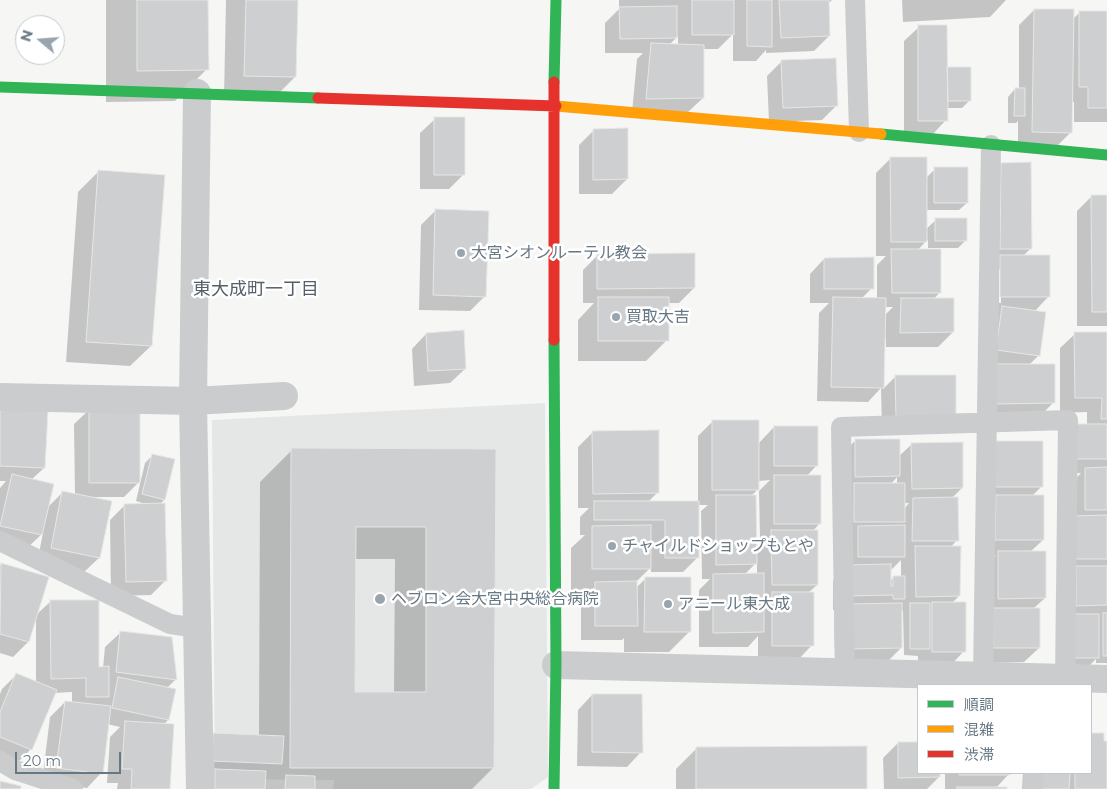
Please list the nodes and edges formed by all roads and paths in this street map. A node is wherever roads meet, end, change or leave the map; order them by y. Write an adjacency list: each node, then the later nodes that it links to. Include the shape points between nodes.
1 (556, 0): 5 (street)
2 (856, 0): 6 (lane)
3 (0, 87): 4 (street)
4 (196, 93): 5 (street); 11 (street)
5 (553, 106): 6 (street); 15 (street)
6 (859, 132): 7 (street)
7 (991, 145): 8 (street); 12 (lane)
8 (1107, 155)
9 (284, 396): 11 (street)
10 (0, 397): 11 (street)
11 (193, 401): 14 (street)
12 (986, 421): 16 (lane, via 840,427); 17 (lane); 18 (lane, via 1068,420)
13 (0, 541): 14 (lane, via 170,624)
14 (197, 628): 24 (street)
15 (556, 665): 16 (street); 25 (street)
16 (845, 672): 17 (street)
17 (983, 676): 20 (street)
18 (1065, 678): 19 (street); 20 (street)
19 (1107, 679)
20 (1035, 681)
21 (0, 761): 23 (lane, via 15,770)
22 (1034, 774): 26 (lane)
23 (73, 789)
24 (200, 789)
25 (554, 789)
26 (1033, 789)

